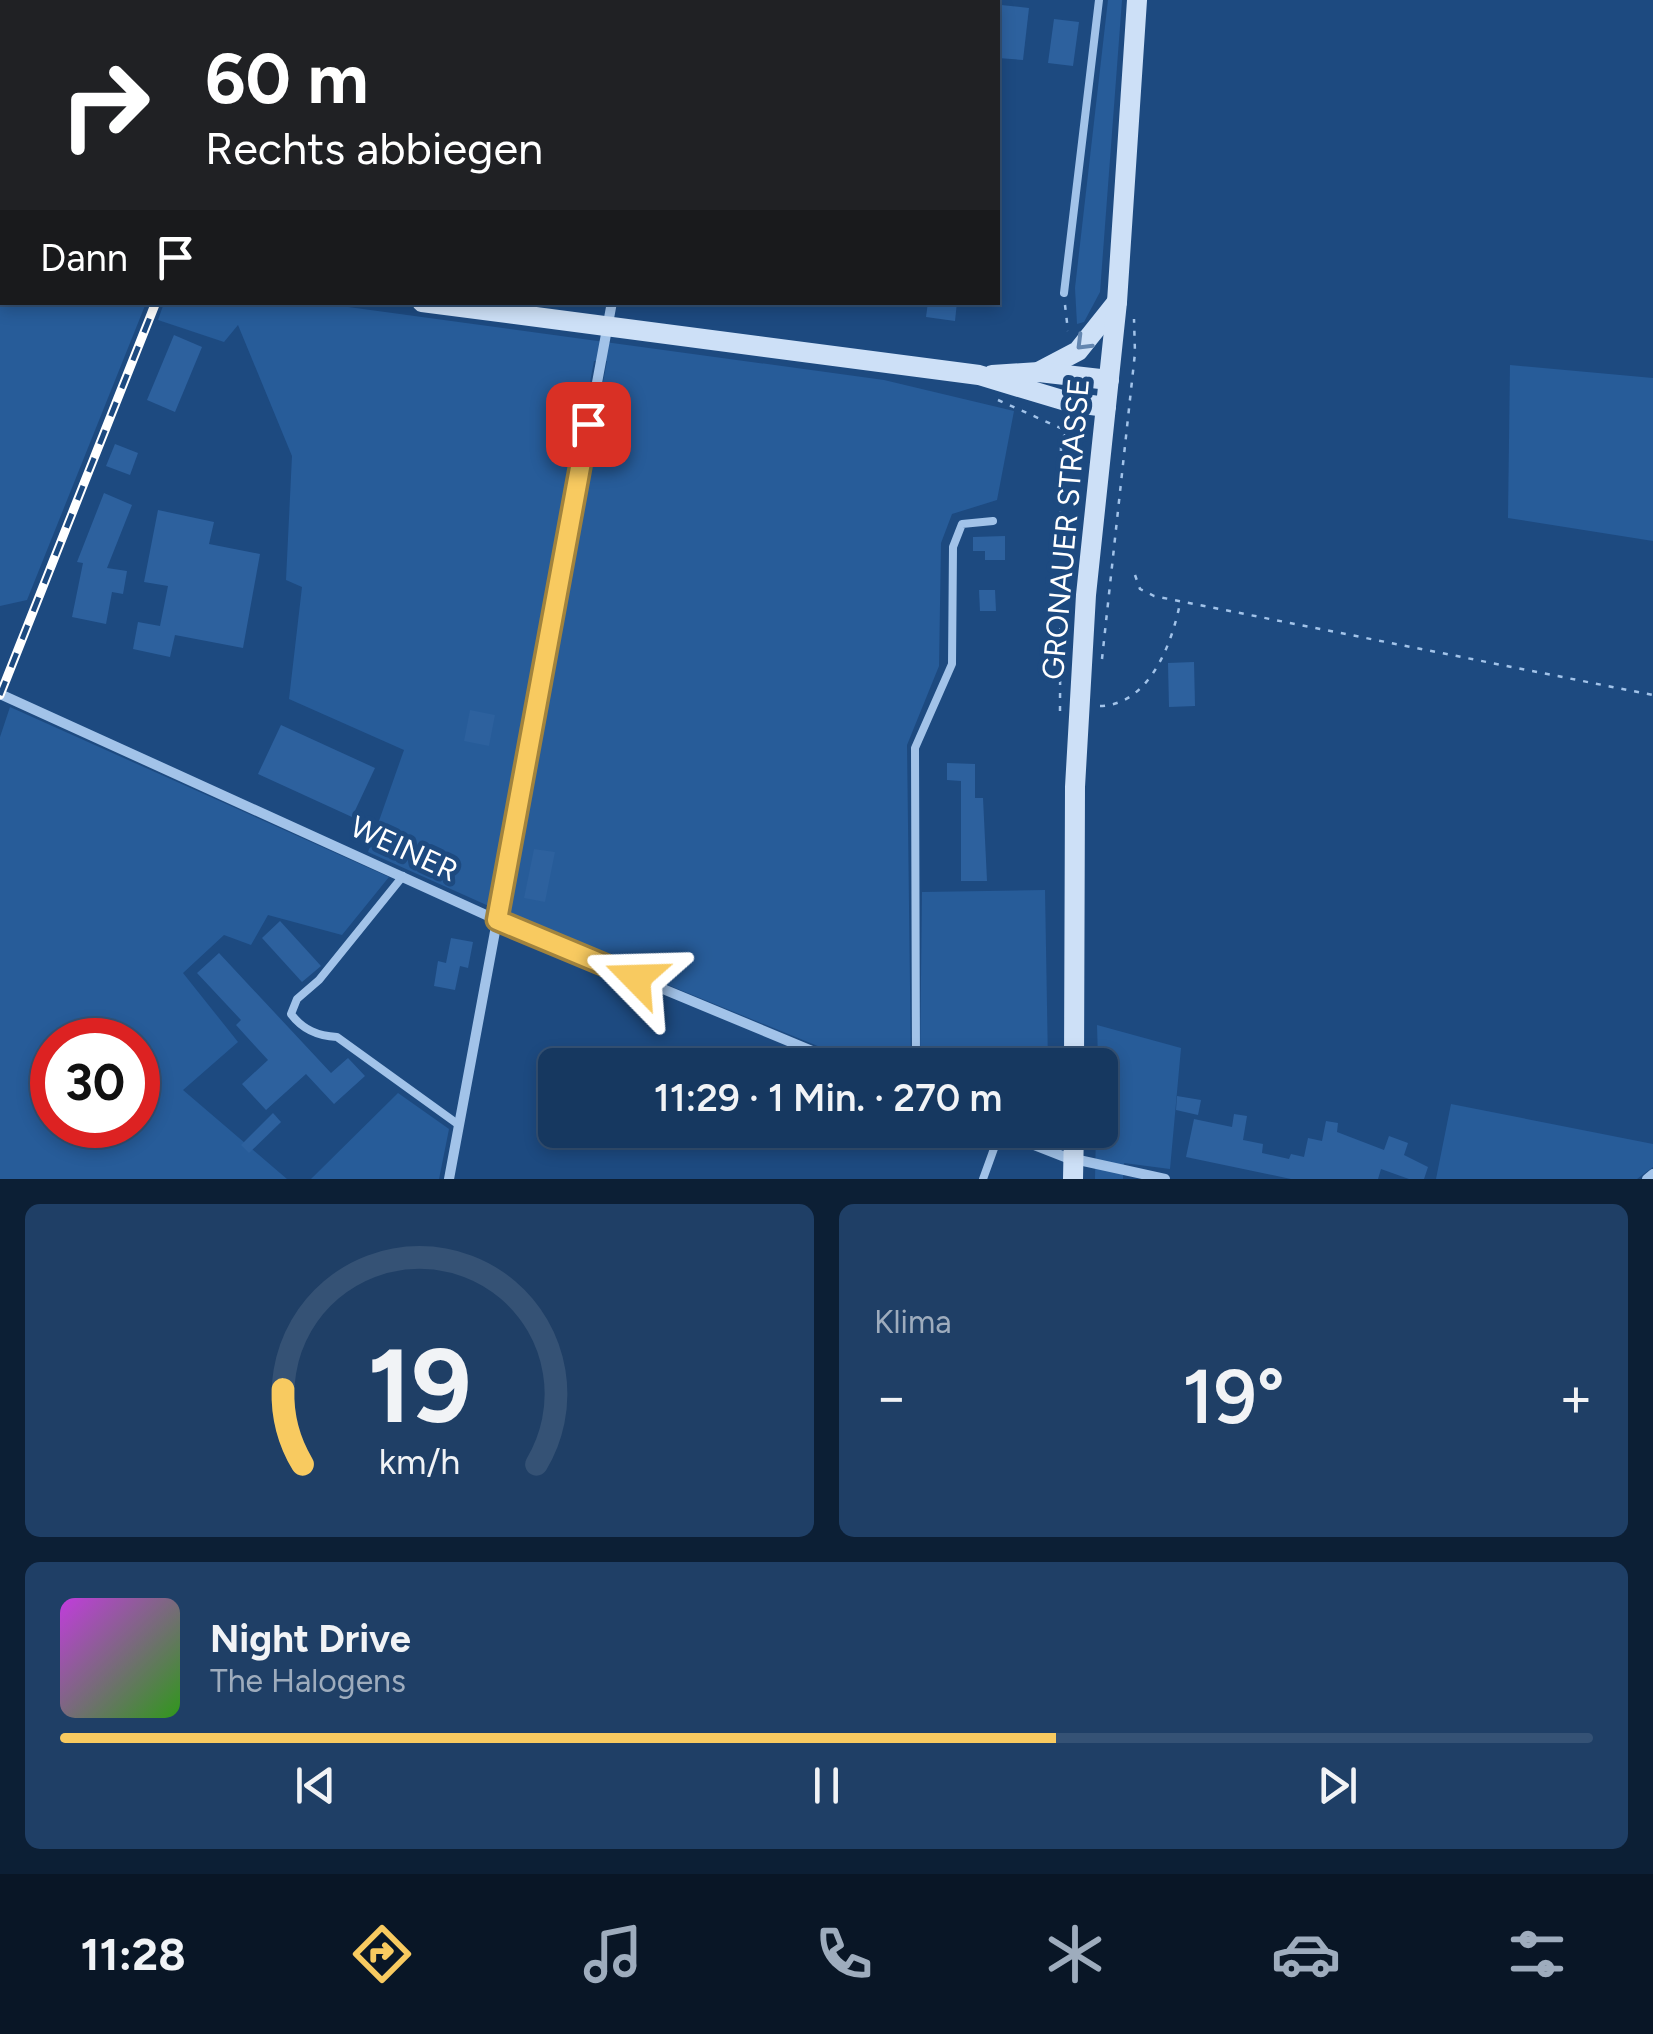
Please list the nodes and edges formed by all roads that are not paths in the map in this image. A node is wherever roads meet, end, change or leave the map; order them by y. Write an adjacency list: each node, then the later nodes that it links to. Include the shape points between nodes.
1 (1099, 0): 3 (lane)
2 (1136, 0): 4 (main road, GRONAUER STRASSE)
3 (1064, 293)
4 (1117, 302): 7 (main road, one-way to 7, via 1078,351); 9 (main road, GRONAUER STRASSE)
5 (444, 305): 8 (main road)
6 (611, 305): 14 (street)
7 (1038, 372): 8 (main road); 9 (main road)
8 (978, 375): 10 (main road)
9 (1109, 380): 10 (main road, GRONAUER STRASSE)
10 (1106, 406): 17 (main road, GRONAUER STRASSE, via 1075,788)
11 (993, 521): 16 (lane, via 962,524 953,546 952,664 916,748)
12 (0, 694): 13 (street, WEINER)
13 (403, 876): 14 (street, WEINER); 18 (lane, via 297,998 291,1014 320,1036 338,1037)
14 (497, 920): 15 (street, WEINER); 18 (street)
15 (805, 1048)
16 (916, 1048)
17 (1074, 1048)
18 (459, 1125): 23 (street)
19 (993, 1148): 24 (lane)
20 (1032, 1148): 21 (street)
21 (1073, 1169): 25 (street)
22 (1653, 1174): 26 (street)
23 (449, 1179)
24 (983, 1179)
25 (1165, 1179)
26 (1646, 1179)

